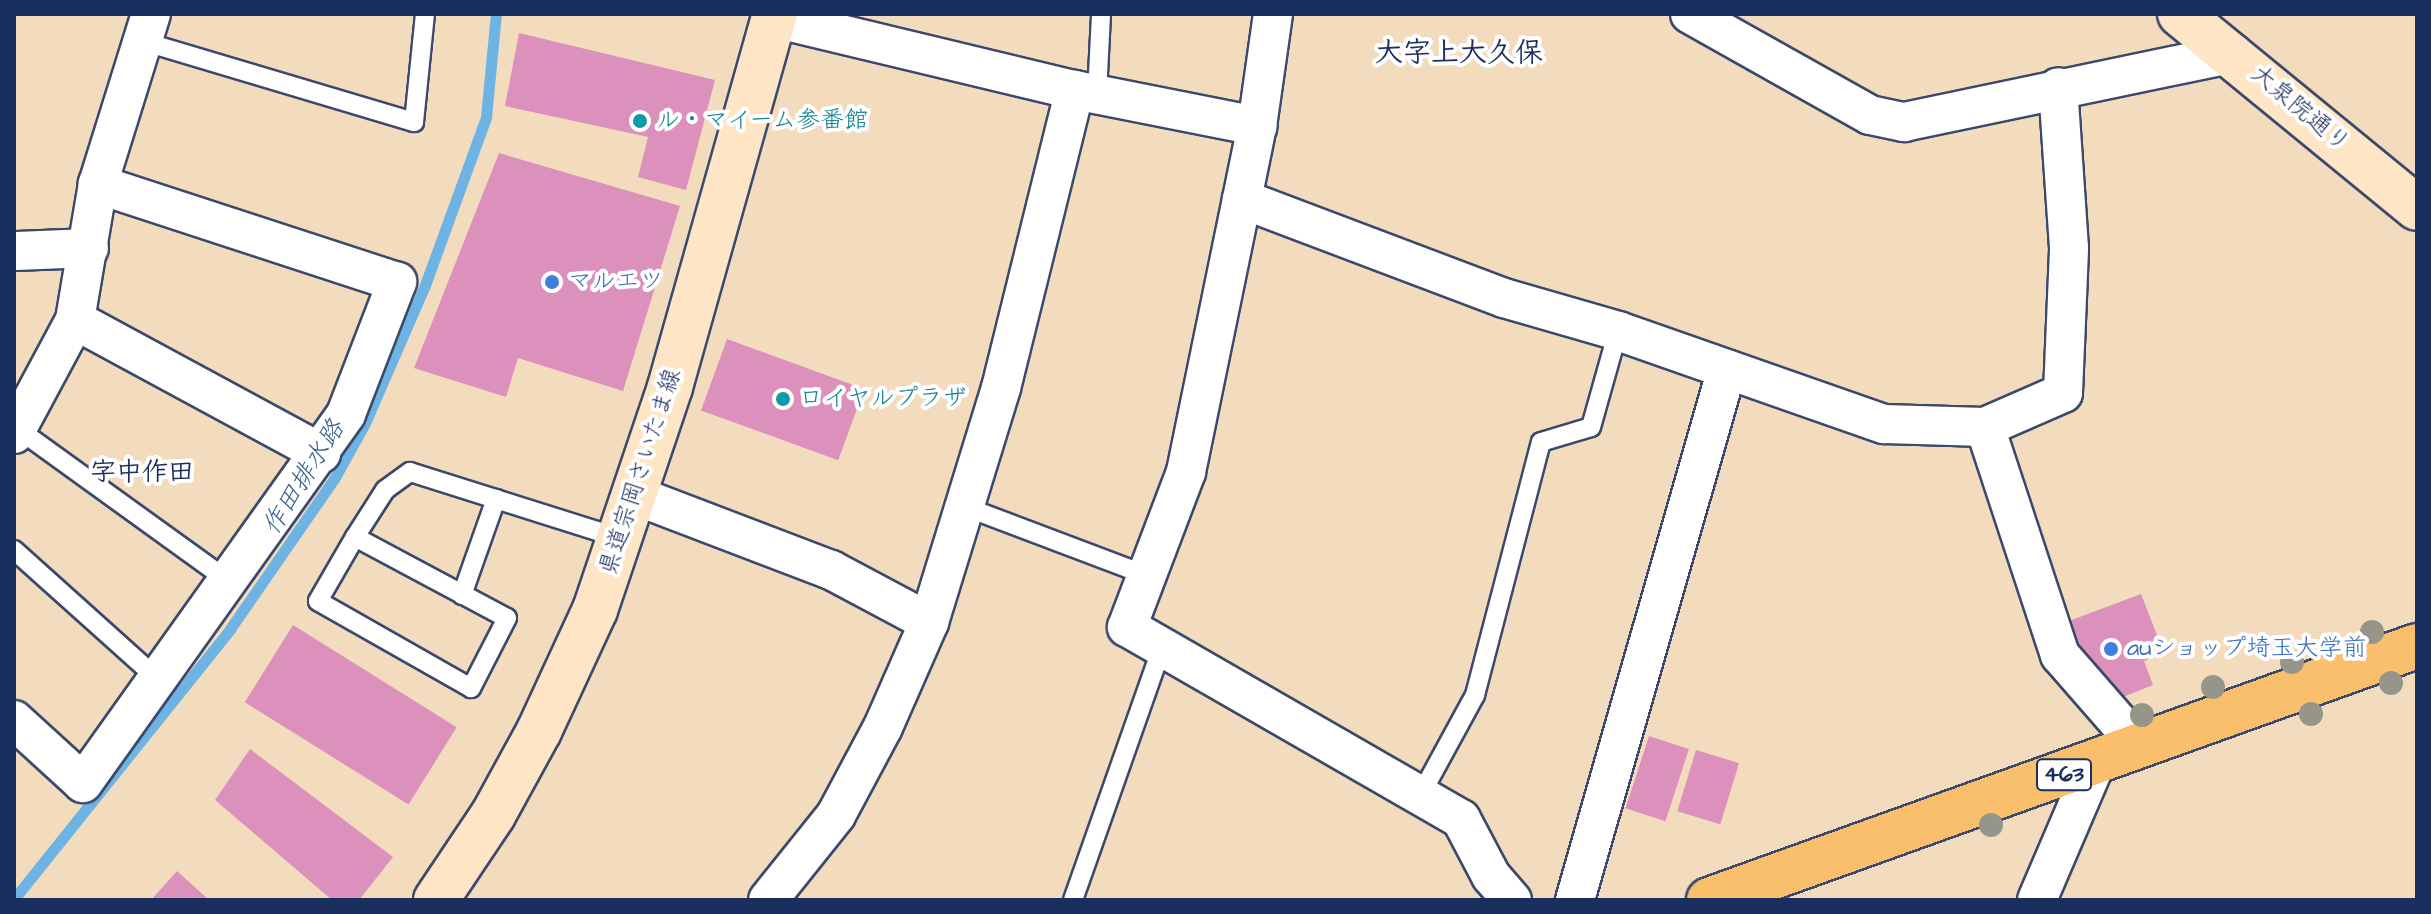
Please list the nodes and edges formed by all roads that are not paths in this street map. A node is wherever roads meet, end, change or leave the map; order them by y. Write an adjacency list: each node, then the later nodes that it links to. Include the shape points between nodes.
1 (425, 14): 7 (lane, via 414,122)
2 (1101, 14): 10 (lane)
3 (1273, 14): 11 (street)
4 (1690, 14): 9 (street, via 1870,115 1904,122)
5 (2180, 14): 8 (main road, 大泉院通り)
6 (768, 15): 10 (street); 23 (main road, 県道宗岡さいたま線, via 737,164)
7 (146, 27): 12 (street)
8 (2233, 53): 9 (street); 14 (main road, 大泉院通り)
9 (2058, 87): 20 (street, via 2069,248 2063,393)
10 (1086, 92): 11 (street); 25 (street)
11 (1257, 126): 13 (street)
12 (98, 184): 15 (street); 22 (street, via 397,282 346,414)
13 (1242, 199): 18 (street, via 1504,298); 29 (street, via 1186,472)
14 (2417, 208)
15 (89, 248): 16 (street); 17 (street)
16 (14, 251)
17 (75, 320): 21 (street); 22 (street)
18 (1618, 331): 19 (street); 39 (lane, via 1591,427 1541,442 1475,695)
19 (1727, 369): 20 (street, via 1884,424); 44 (street)
20 (1985, 427): 37 (street, via 2060,655)
21 (16, 432): 30 (lane)
22 (321, 453): 30 (street)
23 (637, 496): 27 (main road, 県道宗岡さいたま線); 32 (street, via 831,570)
24 (496, 499): 26 (lane, via 410,472 385,490); 27 (lane); 31 (lane)
25 (966, 507): 29 (lane); 32 (street)
26 (355, 537): 31 (lane); 31 (lane, via 318,601 471,688 507,618)
27 (621, 539): 40 (main road, 県道宗岡さいたま線, via 539,731 493,815)
28 (14, 550): 35 (lane)
29 (1146, 575): 34 (street, via 1127,627)
30 (229, 581): 35 (street)
31 (462, 595)
32 (929, 622): 41 (street, via 883,727 836,815)
33 (2417, 646): 37 (highway, 463)
34 (1162, 647): 39 (street); 42 (lane)
35 (158, 679): 36 (street, via 83,783)
36 (14, 720)
37 (2141, 748): 38 (highway, 463)
38 (2095, 765): 45 (highway, 463); 46 (street)
39 (1420, 796): 43 (street, via 1461,819 1491,876)
40 (436, 900)
41 (768, 900)
42 (1073, 900)
43 (1512, 900)
44 (1575, 900)
45 (1709, 900)
46 (2037, 900)

